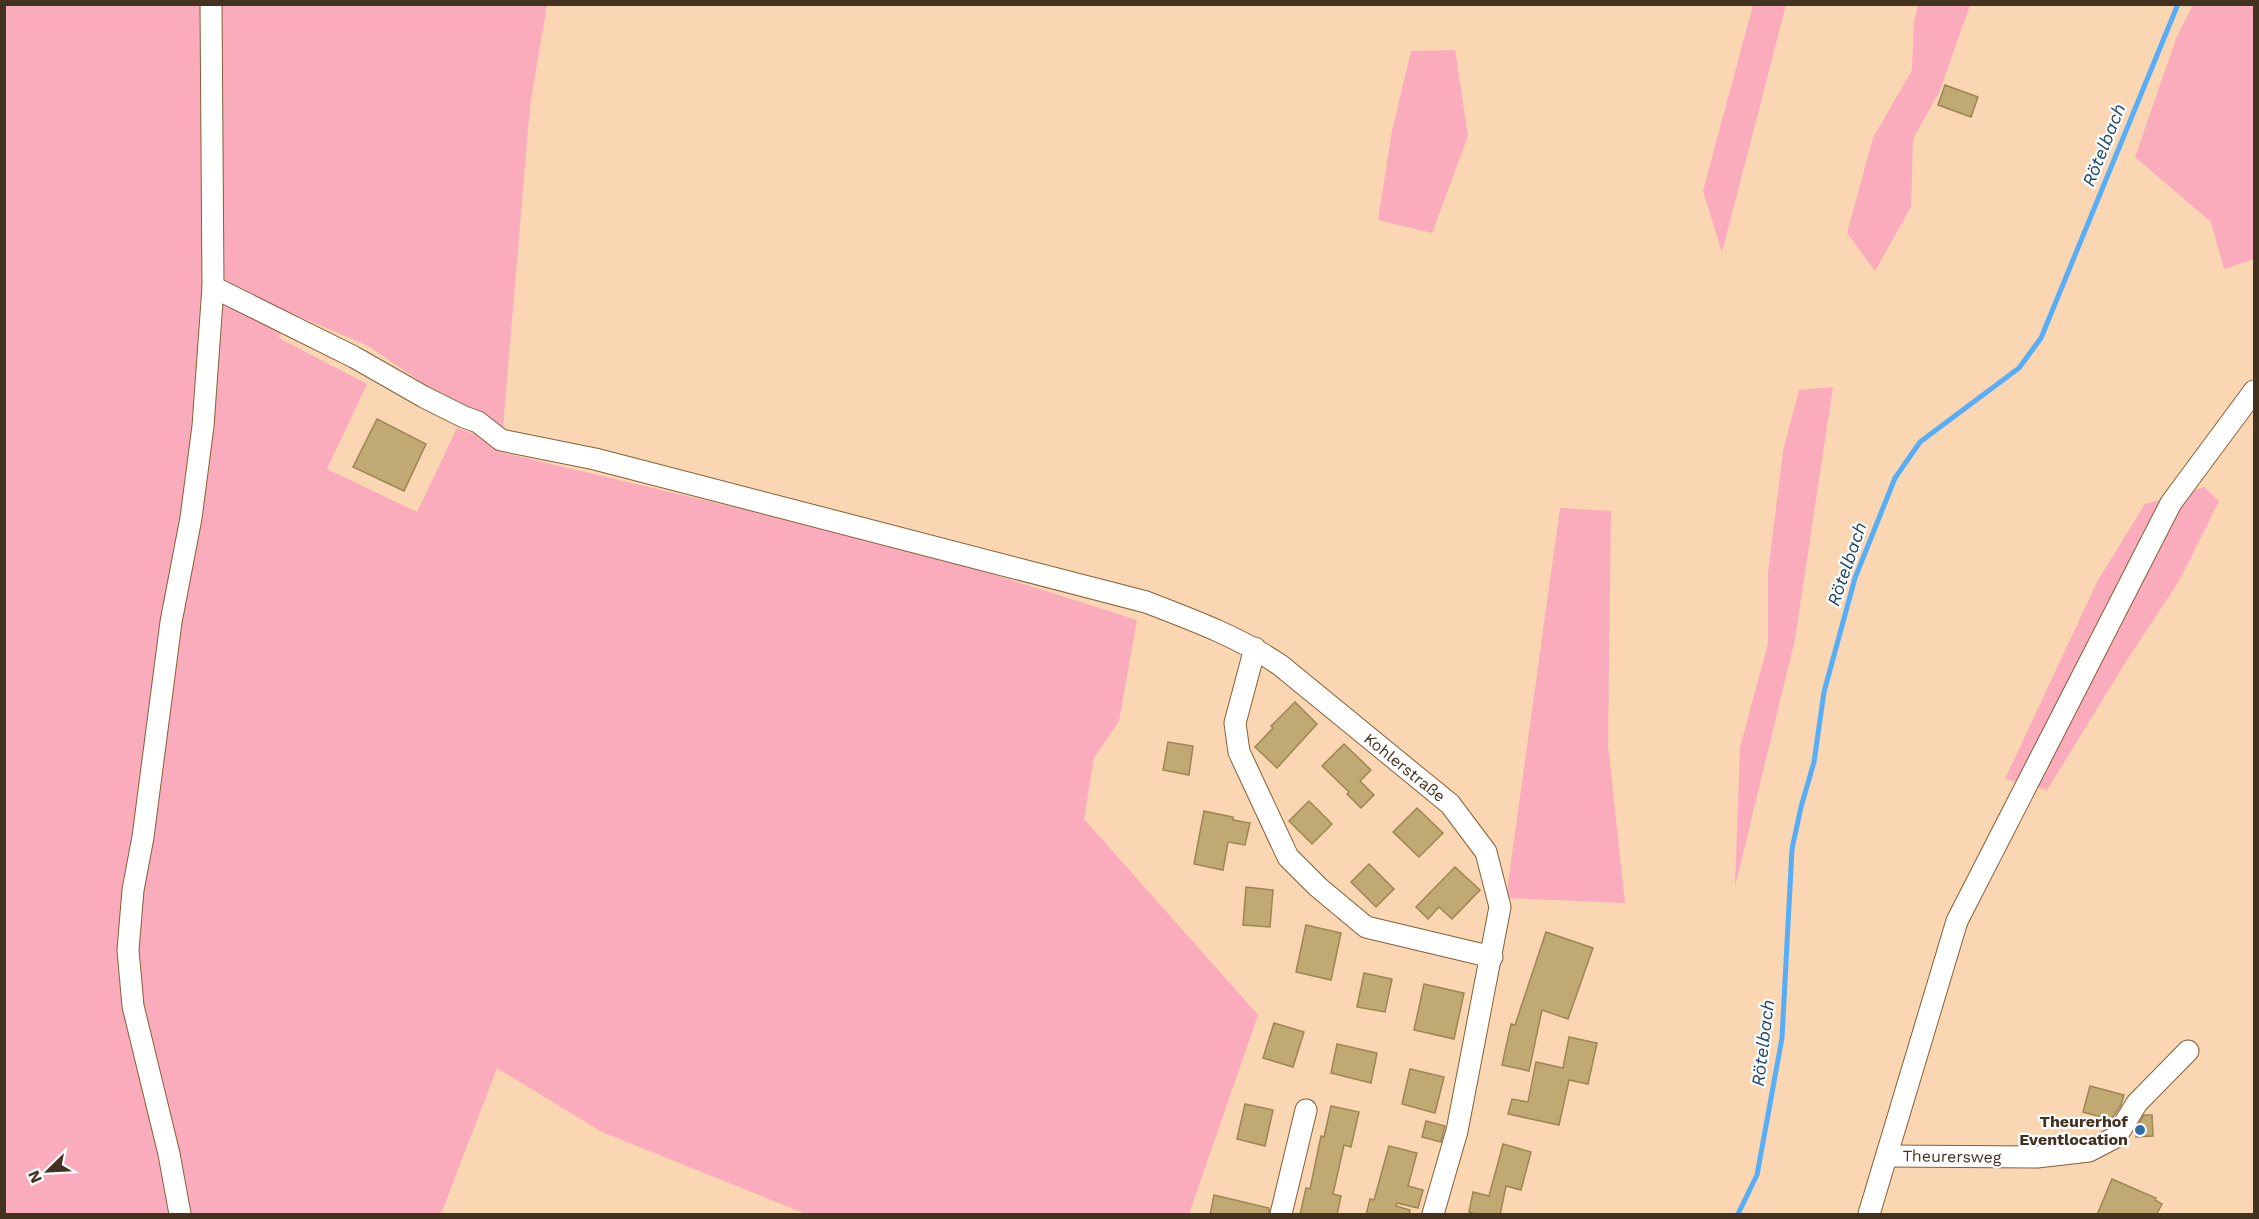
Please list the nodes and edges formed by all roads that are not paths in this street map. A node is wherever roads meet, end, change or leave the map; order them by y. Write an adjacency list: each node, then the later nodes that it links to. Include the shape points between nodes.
1 (211, 4): 2 (street)
2 (213, 287): 4 (street, Kohlerstraße, via 478,422 501,440 606,462 1146,602 1213,627); 9 (street, via 203,426 171,622 128,950 133,1006)
3 (2254, 391): 8 (street, via 2171,503 1957,921)
4 (1255, 648): 5 (street, Kohlerstraße, via 1450,804 1486,852 1500,907); 5 (street, via 1235,723 1239,752 1288,857 1366,927)
5 (1492, 957): 11 (street, Kohlerstraße, via 1457,1131)
6 (2188, 1051): 8 (street, Theurersweg, via 2137,1103 2116,1137 2089,1152 2037,1158)
7 (1306, 1110): 10 (street)
8 (1888, 1151): 12 (street)
9 (180, 1215)
10 (1281, 1215)
11 (1433, 1215)
12 (1869, 1215)

